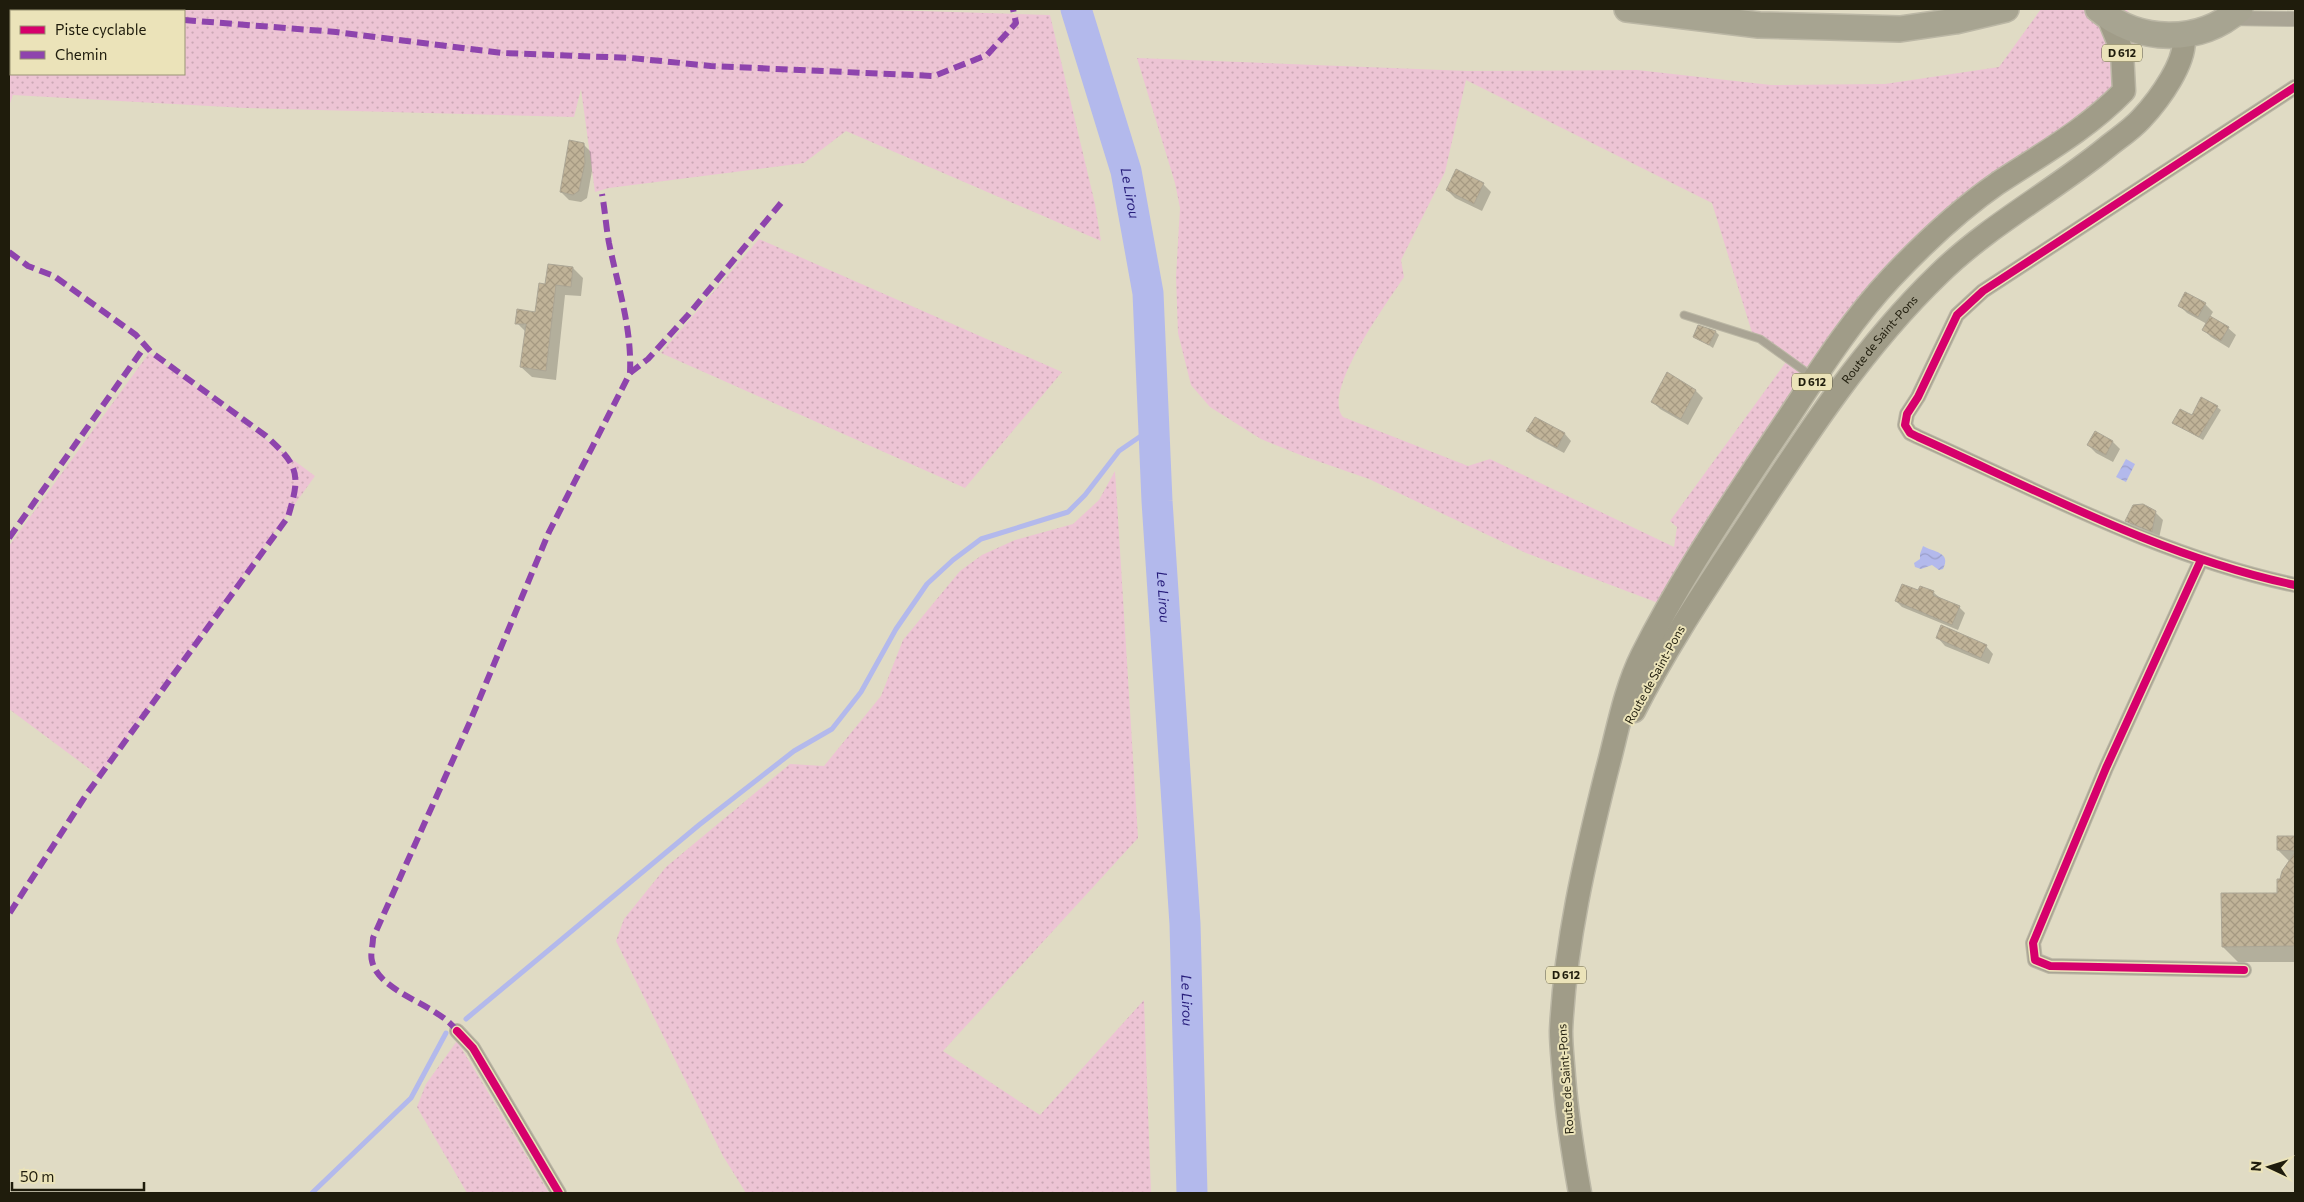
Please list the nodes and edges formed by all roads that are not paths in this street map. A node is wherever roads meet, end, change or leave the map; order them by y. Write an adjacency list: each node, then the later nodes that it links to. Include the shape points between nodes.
1 (1627, 9): 2 (highway, via 1759,25 1900,29)
2 (2006, 9)
3 (2103, 13): 6 (highway, via 2140,32 2157,36); 9 (main road, Route de Saint-Pons / D 612, via 2122,51 2124,91 2103,113 2042,157 1997,184 1940,229 1889,280)
4 (2235, 13): 5 (street); 6 (highway, via 2208,29)
5 (2293, 16)
6 (2184, 35): 12 (main road, Route de Saint-Pons / D 612, via 2186,46 2176,72 2140,120 2098,155 1996,227 1940,273 1886,330 1802,442 1671,641)
7 (2295, 87): 10 (street, via 1982,291 1957,315 1907,414 1905,425 1910,433 2138,536)
8 (1684, 315): 9 (lane, via 1760,339)
9 (1815, 378): 12 (main road, Route de Saint-Pons / D 612, via 1681,585 1641,657)
10 (2201, 560): 11 (street); 13 (street, via 2106,768 2033,943 2035,960 2050,966)
11 (2295, 585)
12 (1610, 759): 16 (main road, Route de Saint-Pons / D 612, via 1575,909 1561,1034 1568,1127)
13 (2244, 970)
14 (457, 1030): 15 (street, via 473,1048)
15 (559, 1193)
16 (1580, 1193)

